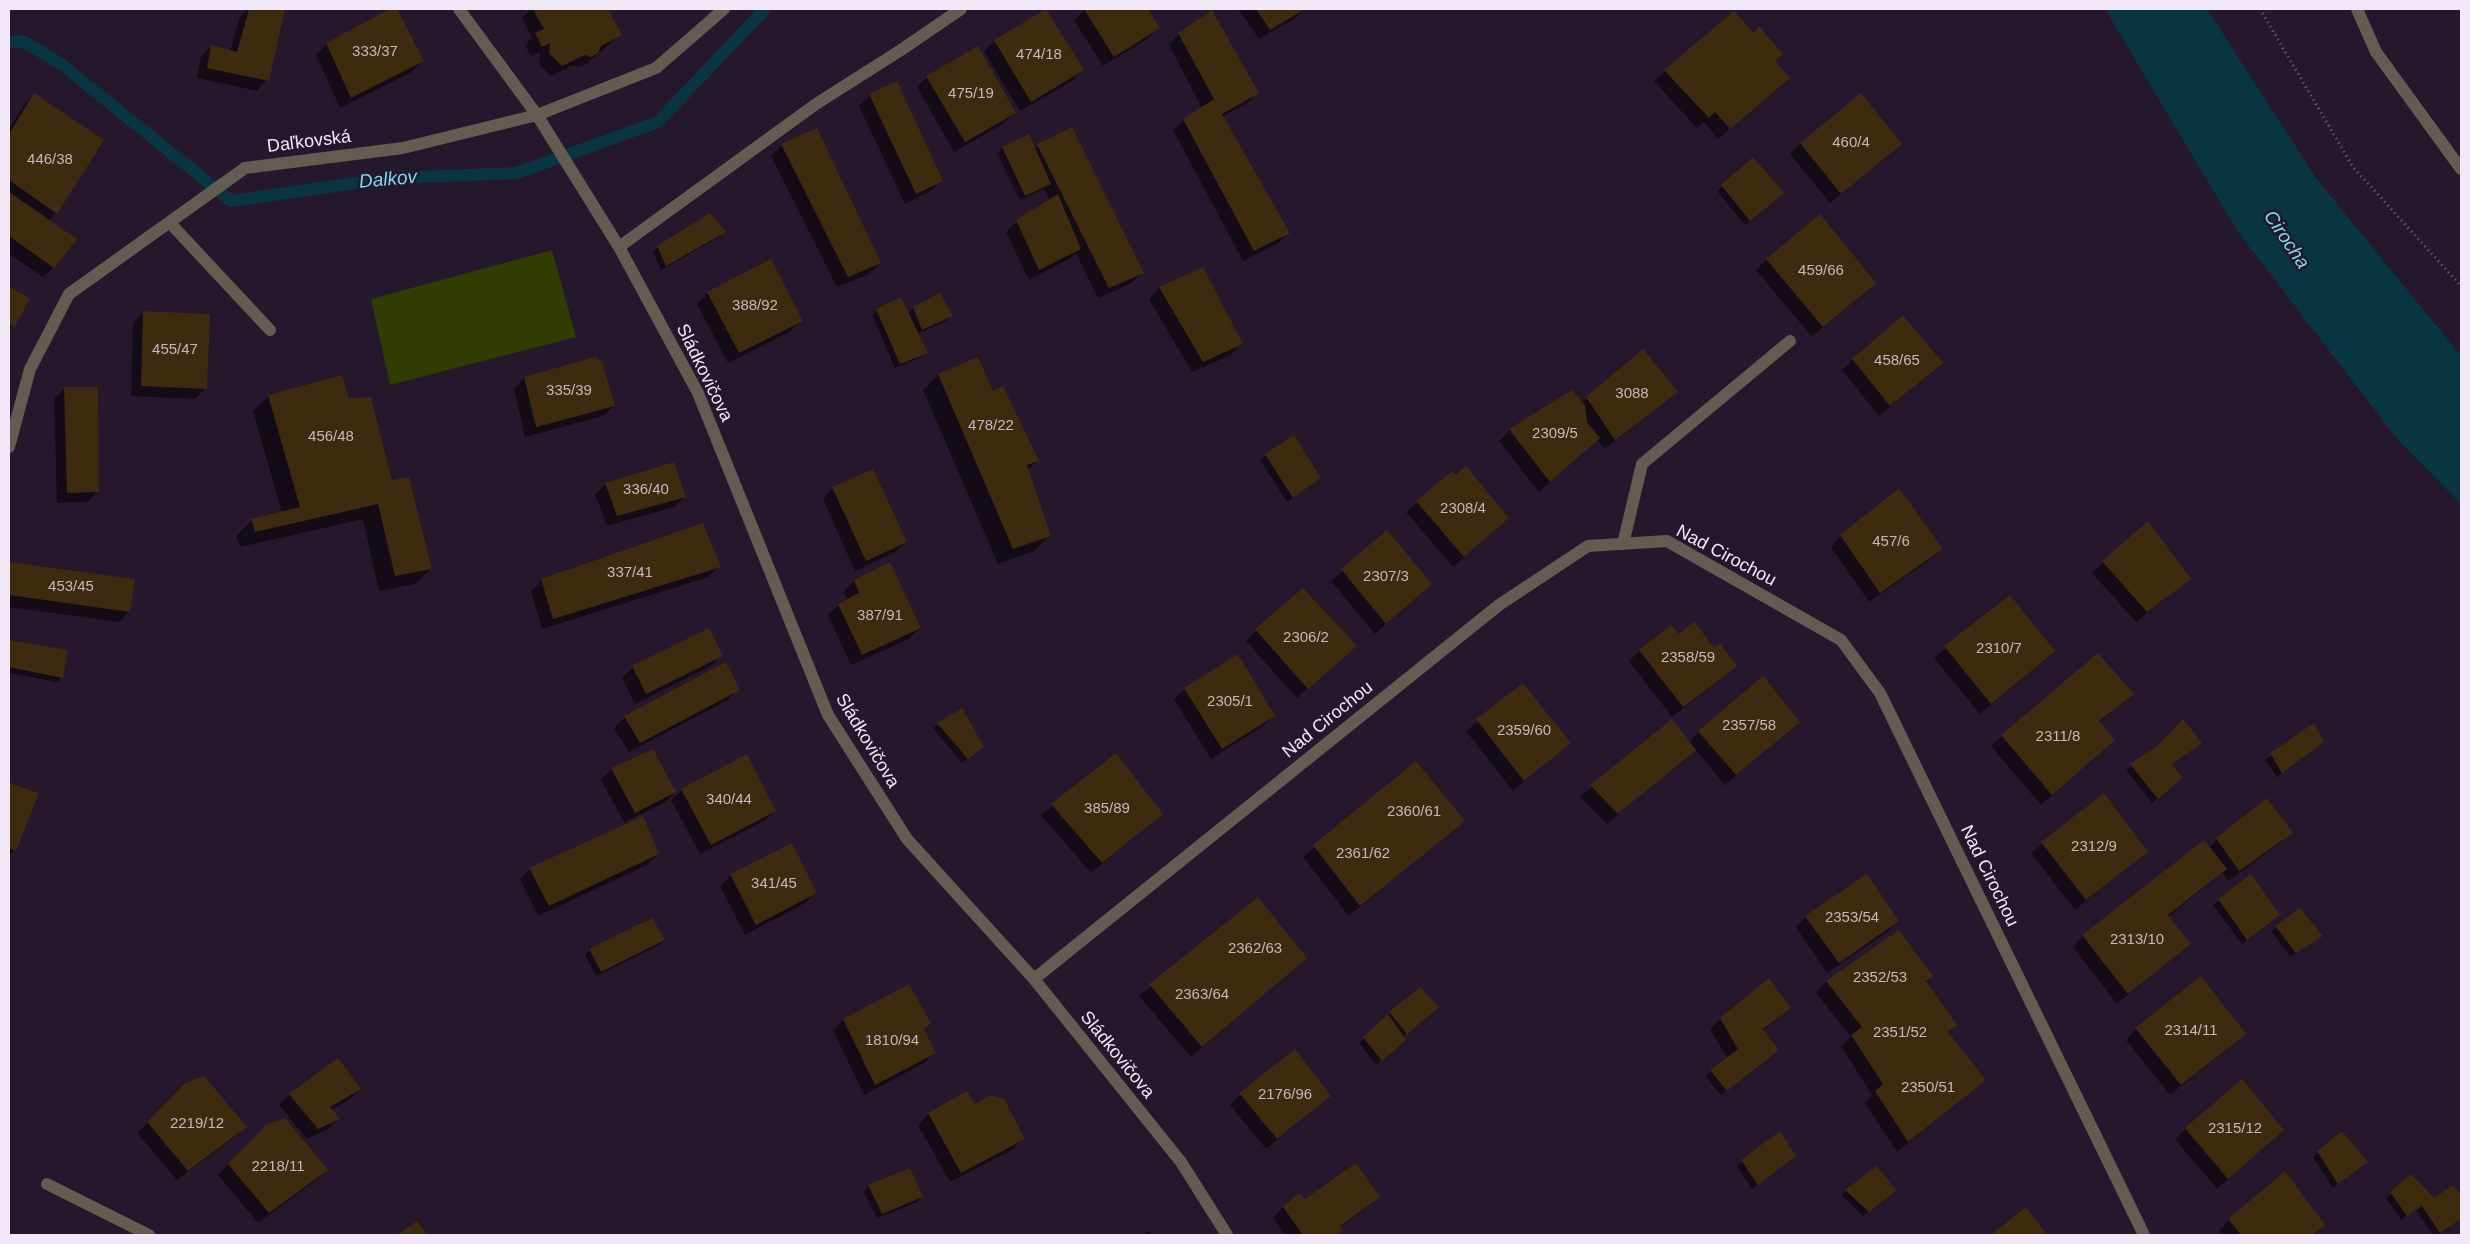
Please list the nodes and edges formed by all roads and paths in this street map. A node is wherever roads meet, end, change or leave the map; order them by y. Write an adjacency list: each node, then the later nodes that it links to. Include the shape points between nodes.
1 (459, 9): 6 (street)
2 (724, 9): 6 (street, Daľkovská, via 656,68)
3 (961, 9): 9 (street, via 816,104)
4 (2260, 9): 10 (path, via 2353,167)
5 (2357, 9): 7 (street, via 2376,52)
6 (537, 116): 8 (street, Daľkovská, via 403,148 245,168); 9 (street, Sládkovičova)
7 (2460, 166)
8 (170, 223): 11 (street); 13 (street, Daľkovská, via 69,294 30,369)
9 (619, 247): 15 (street, Sládkovičova, via 698,393 828,715 907,839)
10 (2461, 286)
11 (270, 330)
12 (1790, 341): 14 (street, via 1642,464)
13 (9, 447)
14 (1623, 544): 15 (street, Nad Cirochou, via 1588,546 1499,605); 19 (street, Nad Cirochou, via 1667,541 1841,640 1880,693)
15 (1034, 979): 18 (street, Sládkovičova, via 1181,1162)
16 (46, 1184): 17 (street)
17 (149, 1235)
18 (1226, 1235)
19 (2144, 1235)

